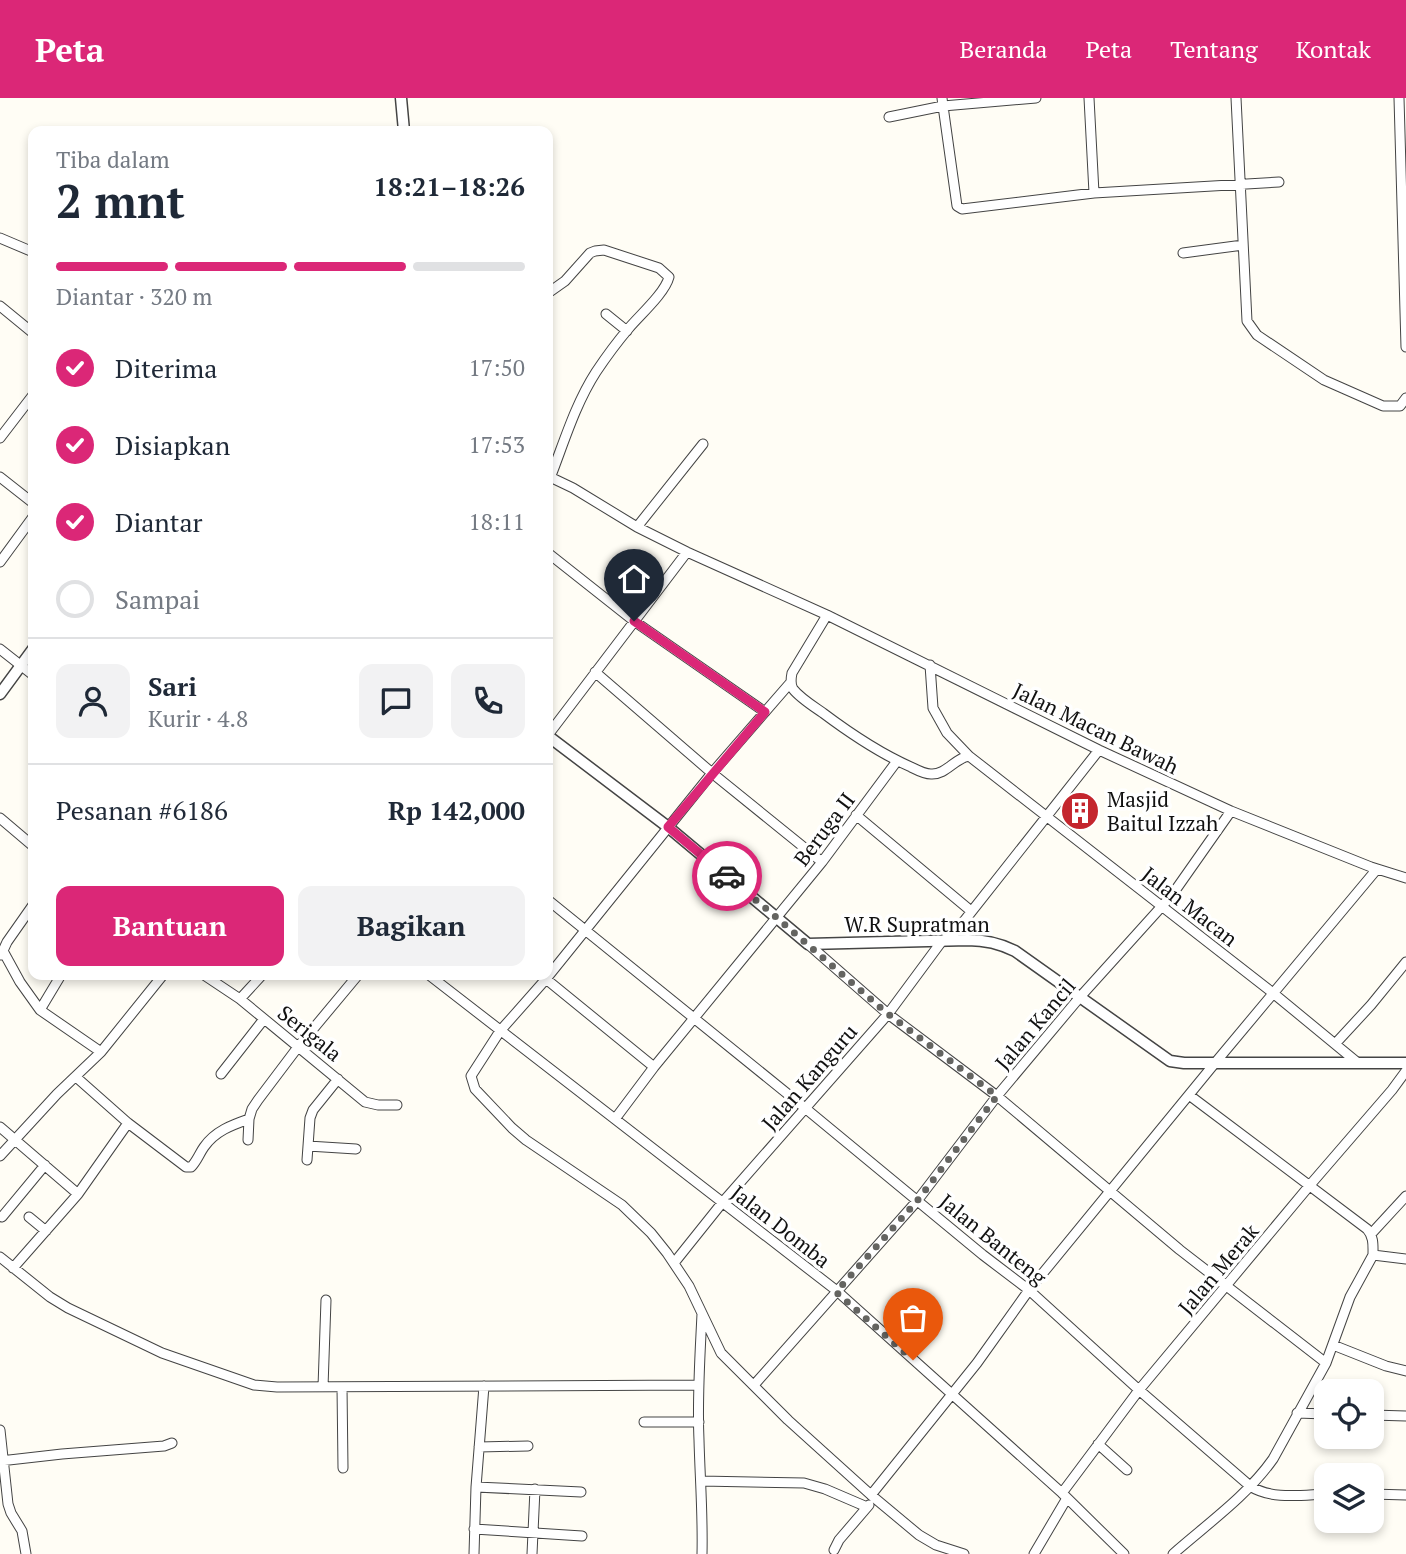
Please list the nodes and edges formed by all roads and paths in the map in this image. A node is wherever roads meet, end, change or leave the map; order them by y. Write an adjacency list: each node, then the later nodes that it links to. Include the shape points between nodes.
1 (401, 98): 8 (street)
2 (1036, 98): 6 (street)
3 (1089, 98): 11 (street)
4 (1236, 98): 10 (street)
5 (1399, 98): 21 (street)
6 (943, 102): 7 (street); 11 (street, via 957,206)
7 (889, 117)
8 (404, 126)
9 (1279, 182): 10 (street)
10 (1240, 186): 11 (street); 13 (street)
11 (1094, 193)
12 (0, 237): 14 (street)
13 (1243, 245): 15 (street); 22 (street, via 1247,321 1257,335 1324,380 1383,406 1400,406)
14 (28, 250)
15 (1183, 253)
16 (553, 289): 20 (street, via 595,251 659,268 669,277 668,282)
17 (0, 306): 19 (street)
18 (606, 314): 20 (street)
19 (28, 329)
20 (627, 331): 26 (street, via 586,388)
21 (1406, 347)
22 (1406, 398)
23 (28, 402): 24 (street)
24 (0, 438)
25 (703, 444): 31 (street)
26 (553, 465)
27 (0, 477): 29 (street)
28 (553, 477): 31 (street, Jalan Macan Bawah)
29 (28, 499)
30 (28, 524): 34 (street)
31 (637, 527): 32 (street, Jalan Macan Bawah)
32 (687, 552): 35 (street, Jalan Macan Bawah); 36 (street)
33 (553, 557): 36 (street)
34 (0, 562)
35 (827, 615): 40 (street, Jalan Macan Bawah); 43 (street)
36 (634, 621): 42 (street); 45 (street)
37 (0, 649): 39 (street)
38 (28, 656): 39 (street)
39 (21, 665): 41 (street); 44 (street)
40 (930, 665): 48 (street, Jalan Macan Bawah); 49 (street, Jalan Macan, via 933,708 947,733)
41 (28, 671)
42 (595, 672): 46 (street); 51 (street)
43 (791, 681): 45 (street); 50 (street, via 806,701)
44 (0, 694)
45 (765, 712): 51 (street)
46 (553, 728)
47 (553, 739): 56 (street)
48 (1098, 750): 52 (street, Jalan Macan Bawah); 54 (street, Jalan Kanguru)
49 (970, 756): 50 (street, via 933,774); 54 (street, Jalan Macan)
50 (897, 761): 53 (street, Beruga II)
51 (712, 773): 56 (street); 58 (street)
52 (1231, 811): 59 (street, Jalan Macan Bawah); 62 (street, Jalan Kancil)
53 (856, 815): 58 (street, Beruga II); 63 (street)
54 (1046, 816): 62 (street, Jalan Macan); 63 (street, Jalan Kanguru)
55 (0, 818): 57 (street)
56 (668, 827): 65 (street); 66 (street)
57 (28, 842)
58 (822, 862): 65 (street, Beruga II)
59 (1377, 869): 60 (street, Jalan Macan Bawah); 80 (street)
60 (1406, 878)
61 (553, 904): 66 (street, Jalan Banteng)
62 (1163, 906): 80 (street, Jalan Macan); 81 (street, Jalan Kancil)
63 (971, 911): 67 (street, Jalan Kanguru, via 953,935)
64 (28, 912): 69 (street)
65 (776, 917): 68 (street); 85 (street, Beruga II)
66 (585, 930): 71 (street); 85 (street, Jalan Banteng)
67 (942, 941): 68 (street, W.R Supratman); 81 (street, W.R Supratman, via 1003,944); 84 (street, Jalan Kanguru)
68 (808, 944): 84 (street)
69 (2, 954): 83 (street)
70 (1406, 962): 88 (street)
71 (553, 970)
72 (58, 980): 83 (street)
73 (159, 980): 90 (street)
74 (212, 980): 82 (street, Serigala)
75 (257, 980): 82 (street)
76 (354, 980): 89 (street)
77 (435, 980): 87 (street, Jalan Domba)
78 (545, 980): 87 (street)
79 (547, 980): 94 (street)
80 (1273, 993): 88 (street, Jalan Macan); 91 (street)
81 (1080, 997): 91 (street, W.R Supratman, via 1170,1061); 100 (street, Jalan Kancil)
82 (240, 999): 86 (street, Serigala)
83 (40, 1010): 90 (street)
84 (888, 1014): 100 (street); 102 (street, Jalan Kanguru)
85 (694, 1018): 94 (street, Beruga II); 102 (street, Jalan Banteng)
86 (264, 1019): 89 (street, Serigala); 96 (street)
87 (500, 1031): 104 (street, Jalan Domba); 127 (street, via 471,1076 475,1089 526,1140 622,1205)
88 (1335, 1044): 92 (street, Jalan Macan)
89 (298, 1047): 98 (street, Serigala); 103 (street)
90 (101, 1052): 97 (street)
91 (1215, 1063): 92 (street, W.R Supratman); 99 (street)
92 (1358, 1063): 93 (street, W.R Supratman)
93 (1406, 1063)
94 (654, 1068): 104 (street, Beruga II)
95 (1406, 1071): 114 (street, Jalan Merak)
96 (221, 1074)
97 (76, 1077): 105 (street); 107 (street)
98 (338, 1079): 101 (street, Serigala, via 365,1102); 109 (street, via 313,1110)
99 (1189, 1095): 114 (street); 115 (street)
100 (997, 1096): 115 (street); 118 (street, Jalan Kancil)
101 (397, 1105)
102 (805, 1108): 118 (street, Jalan Banteng); 119 (street, Jalan Kanguru)
103 (249, 1119): 105 (street, via 212,1137 191,1167); 108 (street)
104 (615, 1119): 119 (street, Jalan Domba)
105 (128, 1124): 116 (street)
106 (0, 1127): 107 (street)
107 (15, 1139): 111 (street); 113 (street)
108 (248, 1140)
109 (308, 1146): 110 (street); 112 (street)
110 (356, 1149)
111 (0, 1156)
112 (307, 1160)
113 (45, 1164): 116 (street); 120 (street)
114 (1310, 1185): 123 (street); 129 (street, Jalan Merak)
115 (1111, 1191): 129 (street); 130 (street)
116 (78, 1194): 122 (street)
117 (1406, 1196): 123 (street)
118 (917, 1201): 130 (street, Jalan Banteng); 131 (street, Jalan Kancil)
119 (722, 1203): 127 (street, Jalan Kanguru); 131 (street, Jalan Domba)
120 (2, 1217)
121 (29, 1217): 122 (street)
122 (46, 1231): 128 (street)
123 (1371, 1234): 124 (street)
124 (1373, 1255): 126 (street); 134 (street, via 1350,1297)
125 (0, 1257): 128 (street)
126 (1406, 1259)
127 (674, 1263): 133 (street)
128 (13, 1268): 140 (street, via 68,1308 162,1353 254,1385)
129 (1226, 1286): 135 (street); 142 (street, Jalan Merak)
130 (1029, 1290): 142 (street, Jalan Banteng); 143 (street)
131 (836, 1292): 138 (street, Jalan Kancil); 143 (street, Jalan Domba)
132 (326, 1300): 140 (street)
133 (702, 1312): 137 (street); 138 (street, via 721,1353)
134 (1333, 1345): 135 (street); 136 (street)
135 (1325, 1363): 144 (street)
136 (1406, 1371)
137 (698, 1385): 139 (street); 149 (street)
138 (754, 1385): 167 (street)
139 (484, 1386): 141 (street); 154 (street)
140 (323, 1387): 141 (street)
141 (342, 1387): 156 (street)
142 (1139, 1390): 152 (street, Jalan Merak); 159 (street, Jalan Banteng)
143 (952, 1395): 166 (street, Jalan Domba); 167 (street)
144 (1297, 1413): 145 (street); 159 (street, via 1273,1459)
145 (1314, 1414)
146 (1384, 1415): 147 (street)
147 (1406, 1416)
148 (644, 1422): 149 (street)
149 (699, 1422): 158 (street)
150 (0, 1430): 155 (street)
151 (172, 1443): 155 (street)
152 (1098, 1444): 157 (street); 166 (street, Jalan Merak)
153 (528, 1446): 154 (street)
154 (480, 1447): 160 (street)
155 (2, 1461): 173 (street, via 8,1504 22,1531)
156 (343, 1468)
157 (1127, 1470)
158 (701, 1481): 168 (street, via 804,1483); 176 (street)
159 (1250, 1486): 163 (street, Jalan Banteng, via 1269,1494); 180 (street)
160 (476, 1487): 161 (street); 169 (street)
161 (535, 1489): 162 (street); 170 (street)
162 (582, 1492)
163 (1314, 1494)
164 (1384, 1494): 165 (street)
165 (1406, 1495)
166 (1064, 1496): 178 (street, Jalan Merak); 179 (street, Jalan Domba)
167 (874, 1497): 168 (street); 177 (street, via 919,1535)
168 (867, 1507): 172 (street)
169 (474, 1529): 170 (street); 174 (street)
170 (532, 1532): 171 (street); 175 (street)
171 (582, 1536)
172 (834, 1550)
173 (26, 1554)
174 (474, 1554)
175 (532, 1554)
176 (702, 1554)
177 (964, 1554)
178 (1034, 1554)
179 (1124, 1554)
180 (1173, 1554)

